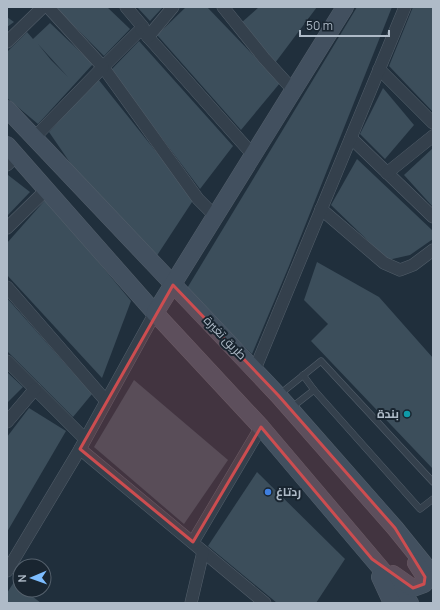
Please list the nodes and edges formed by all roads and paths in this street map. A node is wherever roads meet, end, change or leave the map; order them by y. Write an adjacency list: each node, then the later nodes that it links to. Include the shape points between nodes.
1 (43, 7): 9 (street)
2 (48, 7): 10 (street)
3 (126, 7): 8 (street, via 143,26)
4 (173, 7): 8 (street)
5 (223, 7): 12 (street)
6 (345, 7): 12 (main road)
7 (405, 7): 11 (street)
8 (144, 33): 10 (street); 19 (street)
9 (7, 42)
10 (103, 67): 16 (street); 23 (street, via 198,199)
11 (379, 69): 14 (street); 17 (street)
12 (293, 90): 19 (main road)
13 (7, 109): 16 (main road, طريق تغيرة)
14 (433, 123)
15 (433, 136): 20 (street)
16 (34, 138): 27 (main road, طريق تغيرة)
17 (351, 138): 20 (street); 22 (street)
18 (10, 155): 21 (main road)
19 (253, 155): 23 (main road)
20 (387, 173): 24 (street)
21 (46, 190): 25 (street); 29 (main road)
22 (321, 209): 26 (street, via 384,263 400,270 413,266); 31 (street)
23 (215, 216): 27 (main road)
24 (433, 217)
25 (7, 228)
26 (433, 250)
27 (173, 285): 29 (main road); 31 (main road, طريق تغيرة)
28 (7, 287): 36 (street)
29 (155, 312): 36 (street); 39 (main road)
30 (7, 361): 33 (street)
31 (255, 369): 35 (main road, طريق تغيرة)
32 (302, 375): 34 (lane); 35 (lane); 41 (lane, via 321,360)
33 (35, 389): 38 (street); 40 (street)
34 (314, 390): 37 (lane); 42 (lane, via 420,509)
35 (278, 395): 37 (main road, طريق تغيرة)
36 (106, 402): 40 (street)
37 (291, 408): 43 (main road, طريق تغيرة)
38 (7, 422)
39 (261, 427): 44 (street); 47 (main road)
40 (83, 444): 44 (street); 48 (street)
41 (433, 482)
42 (433, 499)
43 (394, 528): 46 (main road); 47 (main road, via 425,577 424,584 413,588); 49 (main road, طريق تغيرة)
44 (193, 542): 45 (street)
45 (203, 552): 50 (street); 51 (street)
46 (433, 556)
47 (372, 559): 52 (main road); 53 (main road)
48 (7, 571)
49 (433, 575)
50 (192, 603)
51 (265, 603)
52 (392, 603)
53 (410, 603)

